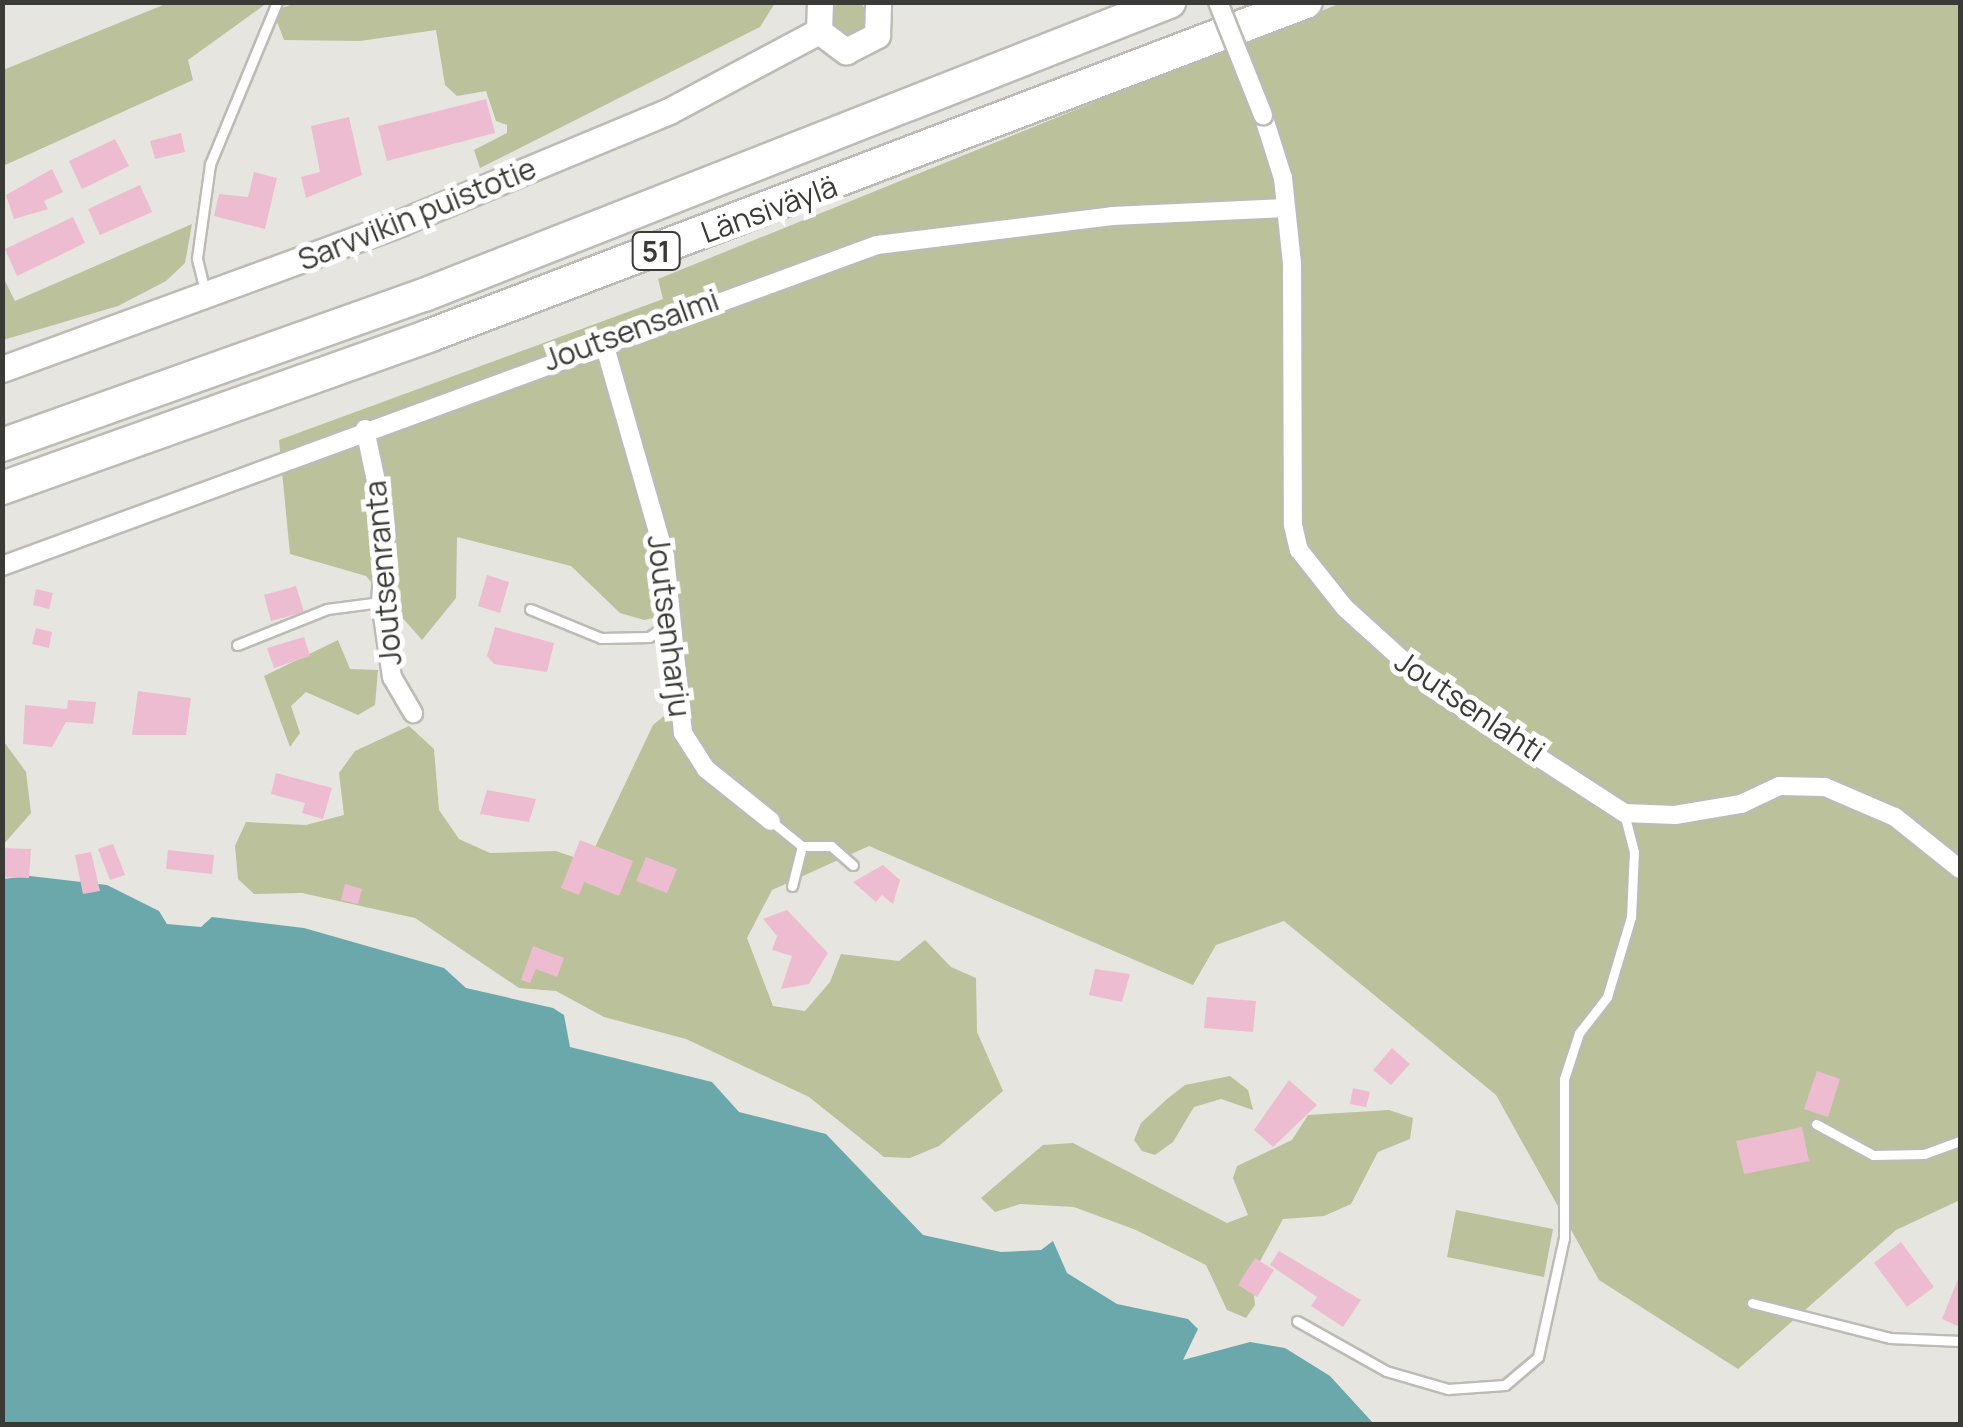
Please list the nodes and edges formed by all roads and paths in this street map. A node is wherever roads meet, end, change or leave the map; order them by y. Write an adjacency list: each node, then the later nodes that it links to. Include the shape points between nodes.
1 (278, 2): 9 (lane, via 210,164 196,258)
2 (820, 2): 7 (main road)
3 (878, 2): 7 (main road, via 880,27 864,48 837,49)
4 (1169, 2): 13 (highway, Länsiväylä / 51, via 424,295)
5 (1218, 2): 8 (street, Joutsenlahti, bridge, via 1263,116)
6 (1306, 2): 14 (highway, Länsiväylä / 51, via 487,314)
7 (818, 31): 9 (main road, Sarvvikin puistotie, via 669,111)
8 (1286, 208): 10 (street, Joutsensalmi, via 921,235 824,260); 21 (street, Joutsenlahti, via 1299,550 1406,668)
9 (208, 298): 11 (main road, Sarvvikin puistotie)
10 (603, 340): 12 (street, Joutsensalmi); 18 (street, Joutsenharju, via 665,556)
11 (2, 369)
12 (366, 428): 15 (street, Joutsensalmi); 16 (street, Joutsenranta, via 386,529)
13 (2, 444)
14 (2, 488)
15 (2, 566)
16 (381, 602): 19 (lane, via 327,609); 20 (street, Joutsenranta, via 392,677)
17 (530, 609): 18 (lane, via 601,638 648,638)
18 (670, 623): 22 (street, Joutsenharju, via 683,733 706,769)
19 (237, 646)
20 (413, 713)
21 (1624, 813): 25 (street, via 1675,815 1741,804 1779,786 1825,786 1894,817); 30 (lane, via 1634,852 1631,917 1607,997 1579,1033 1564,1079 1564,1238 1538,1357 1504,1385 1448,1388 1386,1371)
22 (770, 821): 23 (lane)
23 (802, 846): 24 (lane, via 831,846); 26 (lane)
24 (853, 865)
25 (1960, 869)
26 (792, 886)
27 (1816, 1124): 28 (lane, via 1873,1155 1924,1154)
28 (1960, 1140)
29 (1752, 1302): 31 (lane, via 1890,1338)
30 (1297, 1321)
31 (1960, 1341)

